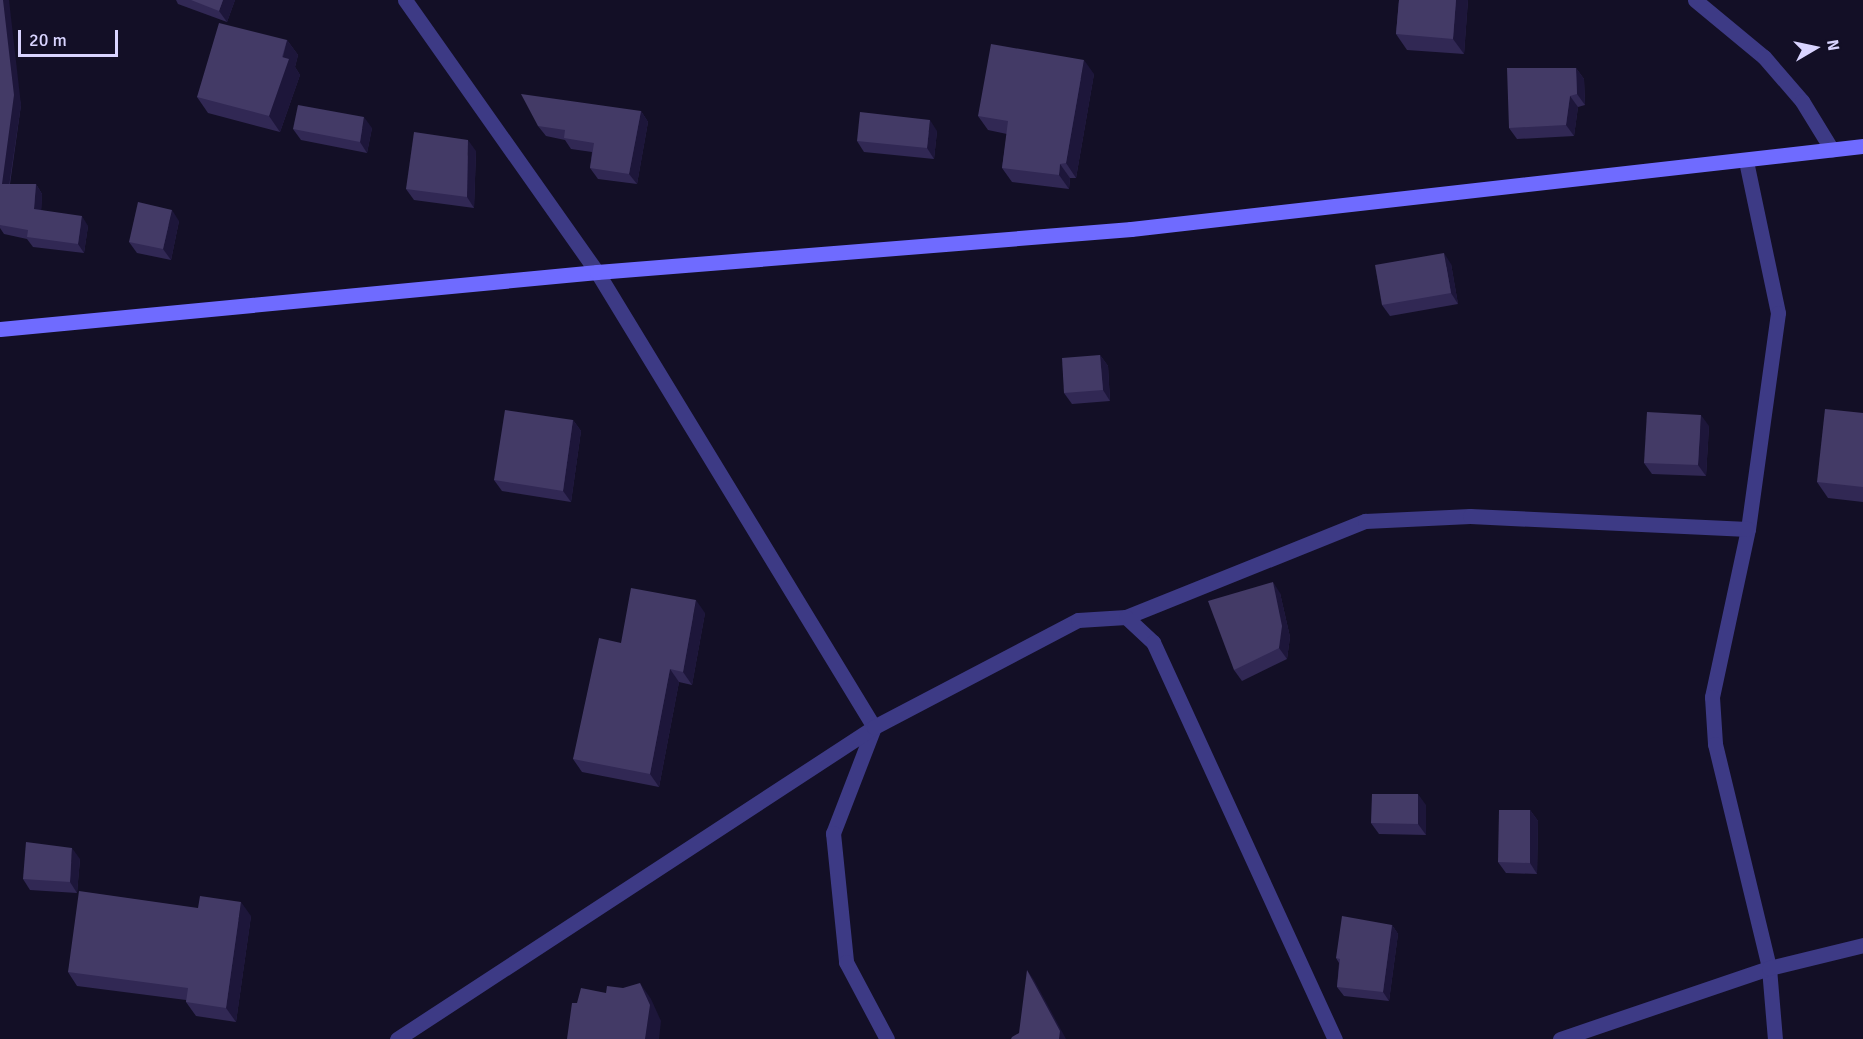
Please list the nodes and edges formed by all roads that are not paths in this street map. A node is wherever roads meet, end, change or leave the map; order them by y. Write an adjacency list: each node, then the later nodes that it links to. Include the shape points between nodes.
1 (405, 0): 6 (street)
2 (1695, 0): 4 (street, via 1764,57 1802,101)
3 (1863, 146): 4 (street)
4 (1832, 150): 5 (street)
5 (1746, 161): 6 (street, via 1131,229); 8 (street, via 1778,313)
6 (597, 272): 7 (street); 10 (street)
7 (0, 329)
8 (1748, 529): 9 (street, via 1470,516 1365,521); 12 (street, via 1712,697 1715,744)
9 (1126, 616): 10 (street, via 1078,620); 15 (street, via 1153,642)
10 (874, 727): 13 (street); 14 (street, via 833,833 846,962)
11 (1863, 945): 12 (street)
12 (1769, 968): 16 (street); 17 (street)
13 (397, 1039)
14 (887, 1039)
15 (1335, 1039)
16 (1560, 1039)
17 (1775, 1039)

